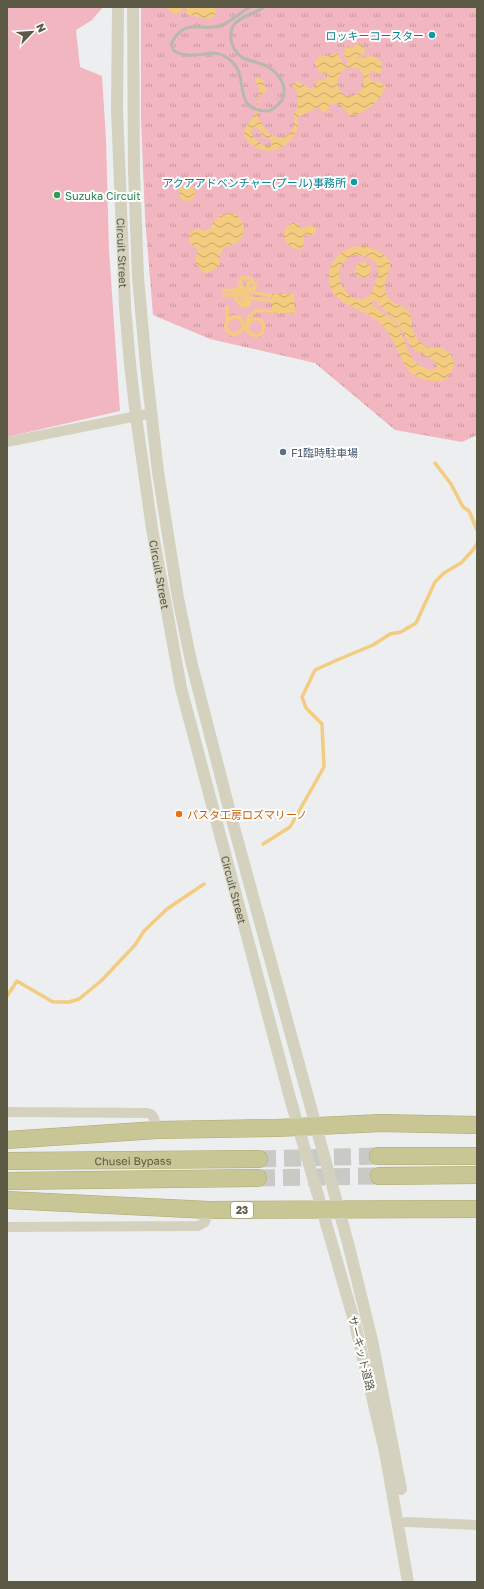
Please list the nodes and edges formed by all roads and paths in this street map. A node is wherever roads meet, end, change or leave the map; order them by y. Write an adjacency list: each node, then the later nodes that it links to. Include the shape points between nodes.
1 (118, 7): 4 (street, Circuit Street, via 116,53 122,251)
2 (133, 7): 3 (street, Circuit Street, via 134,173 138,277)
3 (152, 412): 4 (street); 8 (street, Circuit Street, via 170,549 191,661 232,820)
4 (136, 416): 5 (street); 9 (street, Circuit Street, via 152,529 181,688)
5 (7, 442)
6 (7, 1112): 10 (street, via 146,1113 154,1118)
7 (477, 1125): 8 (highway, via 381,1123)
8 (317, 1126): 9 (highway); 22 (street, Circuit Street)
9 (299, 1127): 10 (highway); 21 (street, サーキット道路)
10 (157, 1130): 11 (highway)
11 (7, 1140)
12 (378, 1156): 13 (highway)
13 (477, 1156)
14 (259, 1159): 15 (highway, Chusei Bypass)
15 (7, 1161)
16 (477, 1175): 17 (highway)
17 (379, 1176)
18 (258, 1178): 19 (highway, Chusei Bypass)
19 (7, 1181)
20 (7, 1200): 24 (highway, 23)
21 (323, 1209): 22 (highway, 23); 24 (highway, 23); 28 (street, サーキット道路, via 377,1415 399,1522)
22 (340, 1209): 23 (highway, 23); 26 (street, Circuit Street, via 386,1403)
23 (477, 1209)
24 (209, 1210): 25 (street, via 205,1222 198,1226)
25 (7, 1227)
26 (406, 1522): 27 (street); 29 (street, Circuit Street)
27 (477, 1525)
28 (408, 1582)
29 (415, 1582)

